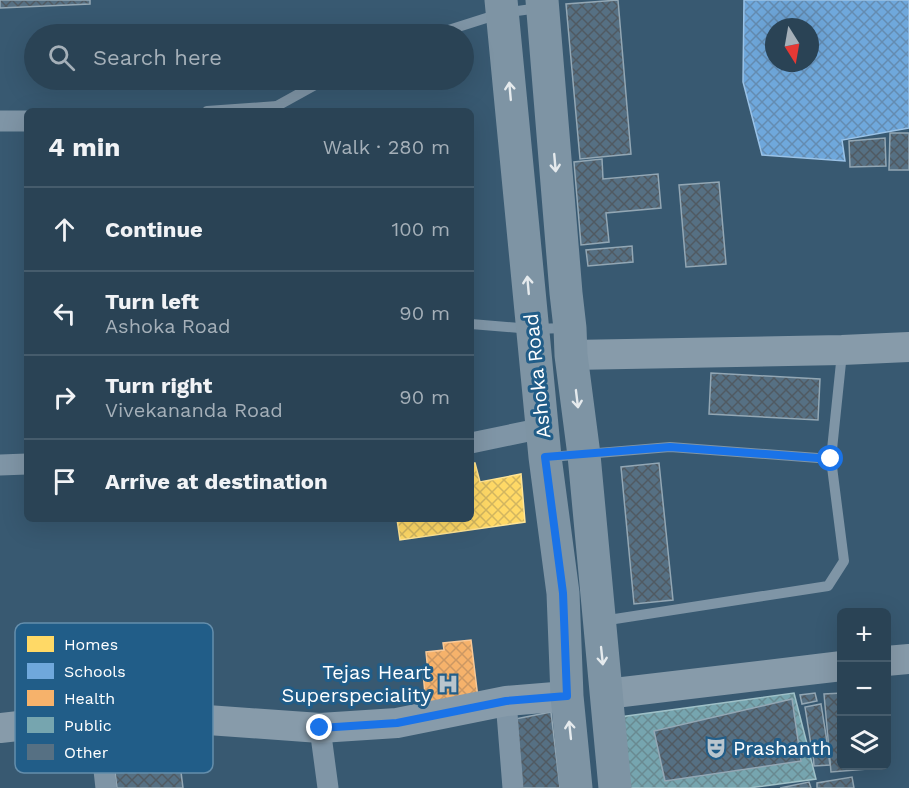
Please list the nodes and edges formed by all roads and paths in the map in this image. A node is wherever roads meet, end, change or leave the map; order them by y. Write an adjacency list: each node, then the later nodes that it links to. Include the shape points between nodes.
1 (542, 4): 2 (lane); 10 (main road, Ashoka Road, one-way to 10)
2 (502, 6): 3 (lane); 9 (main road, Ashoka Road, one-way to 2)
3 (460, 24)
4 (307, 90): 5 (lane)
5 (276, 108)
6 (24, 121): 7 (street)
7 (0, 122)
8 (474, 324): 9 (lane)
9 (532, 329): 10 (lane); 14 (main road, Ashoka Road)
10 (571, 342): 12 (street); 15 (main road, Ashoka Road, one-way to 15)
11 (909, 347): 12 (street)
12 (842, 350): 16 (lane)
13 (474, 443): 14 (street)
14 (544, 443): 15 (lane); 24 (main road, Ashoka Road, via 563,593)
15 (584, 455): 16 (lane, via 670,447); 19 (main road, Ashoka Road)
16 (831, 459): 19 (lane, via 843,561 828,586)
17 (24, 464): 18 (street)
18 (0, 465)
19 (598, 621): 23 (main road, Ashoka Road, one-way to 23)
20 (909, 659): 21 (street)
21 (891, 661)
22 (837, 667): 23 (street)
23 (606, 694): 35 (main road, Ashoka Road)
24 (567, 696): 25 (street); 34 (main road, Ashoka Road, one-way to 24)
25 (506, 701): 29 (street, via 397,723); 33 (street)
26 (213, 720): 29 (street)
27 (15, 726): 28 (street)
28 (0, 728)
29 (320, 728): 32 (street)
30 (104, 773): 31 (street)
31 (106, 788)
32 (328, 788)
33 (513, 788)
34 (576, 788)
35 (615, 788)

